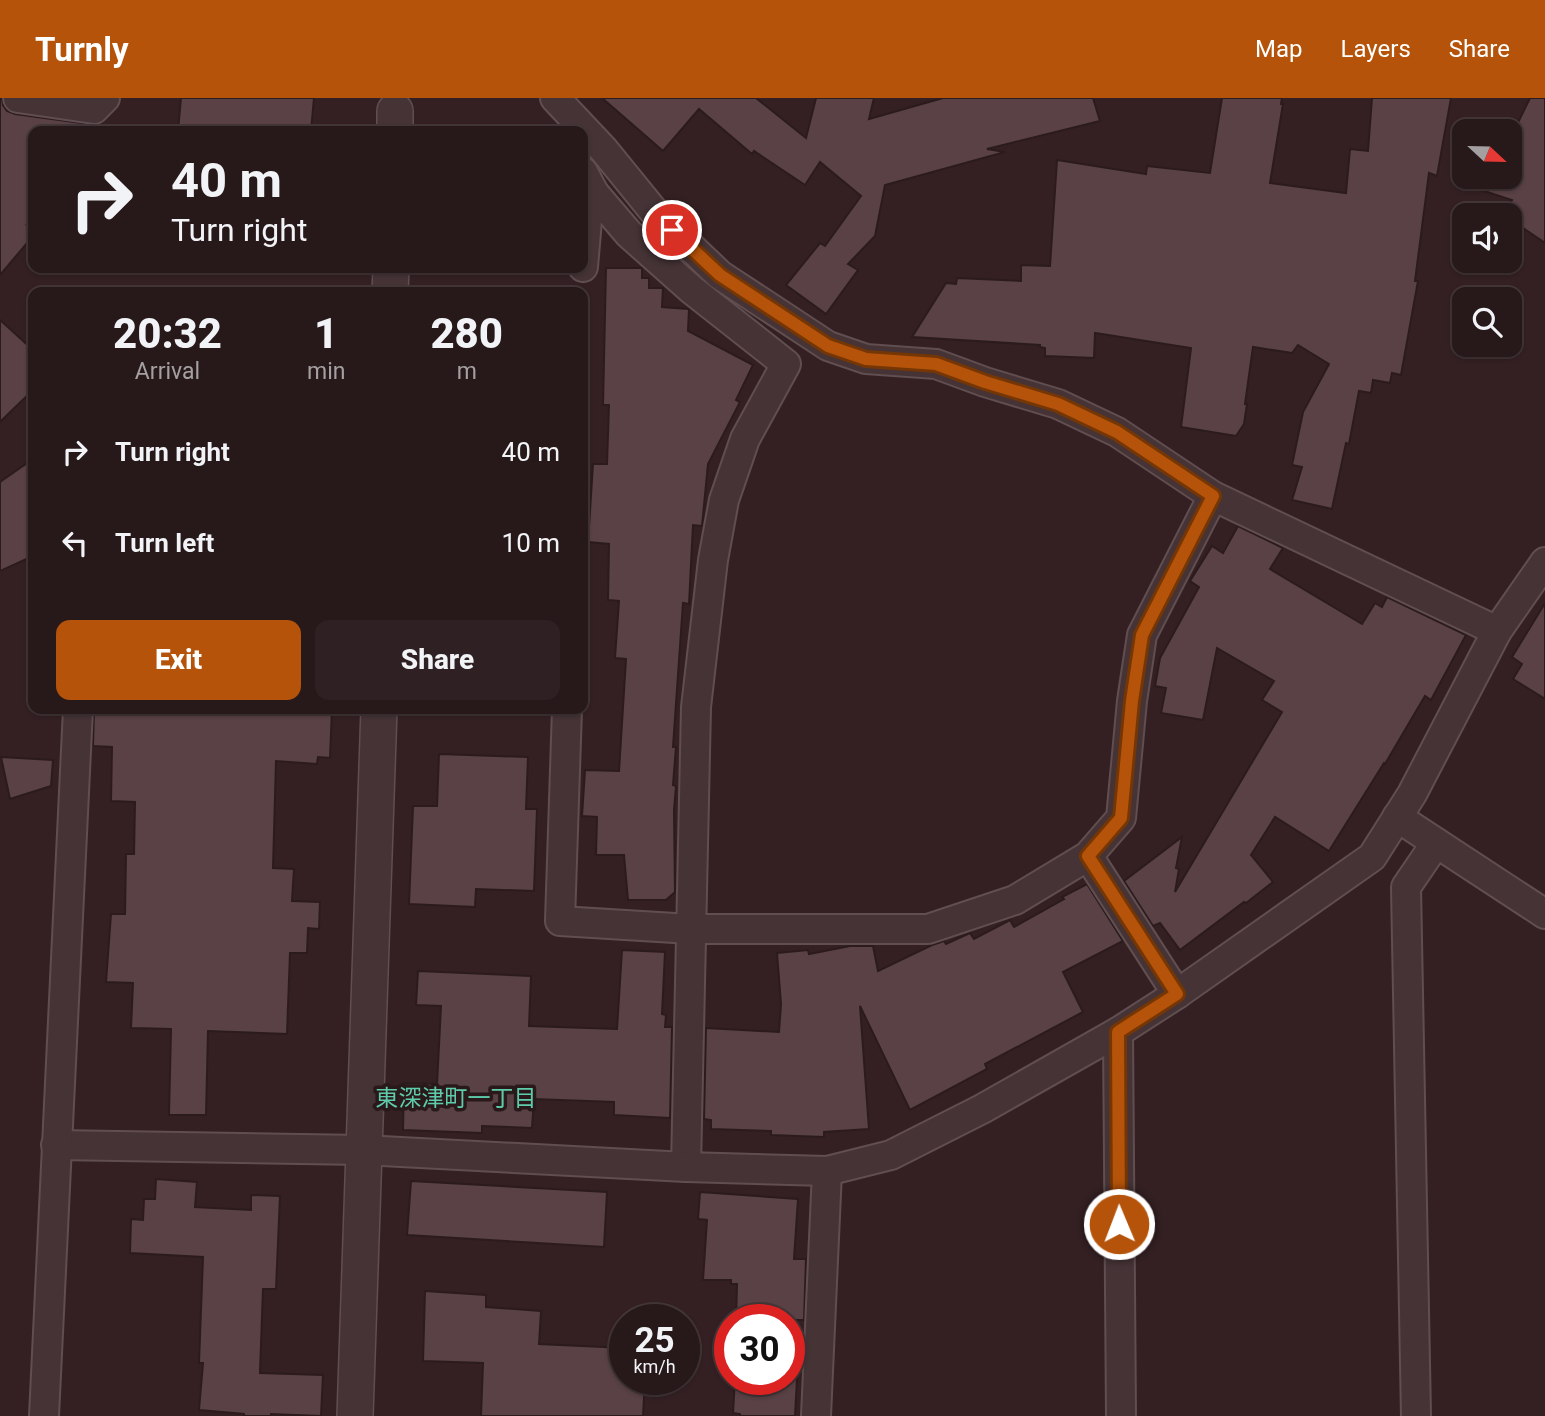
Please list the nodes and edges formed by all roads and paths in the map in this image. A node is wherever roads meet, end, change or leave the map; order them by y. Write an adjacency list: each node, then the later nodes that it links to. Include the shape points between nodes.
1 (18, 98): 2 (street, via 94,109)
2 (105, 98)
3 (555, 98): 4 (street); 5 (street)
4 (563, 126)
5 (581, 126)
6 (588, 133): 8 (street, via 656,214 720,275 828,346 866,359 936,364 1058,404 1117,432)
7 (588, 183): 18 (street, via 629,234 786,364 745,439 724,500 713,560 696,707)
8 (1213, 496): 10 (street); 16 (street, via 1142,635 1121,818)
9 (1545, 562): 10 (street)
10 (1497, 631): 14 (street)
11 (78, 714): 21 (street)
12 (379, 714): 22 (street)
13 (567, 714): 18 (street, via 560,920)
14 (1398, 817): 15 (street); 19 (street, via 1372,857)
15 (1436, 843): 17 (street); 29 (street, via 1406,887)
16 (1088, 856): 18 (street, via 1015,900 928,929); 19 (street)
17 (1545, 914)
18 (691, 929): 23 (street)
19 (1177, 994): 20 (street)
20 (1118, 1032): 24 (street, via 891,1155); 28 (street)
21 (56, 1145): 22 (street); 25 (street)
22 (363, 1150): 23 (street); 26 (street)
23 (686, 1167): 24 (street)
24 (827, 1171): 27 (street)
25 (44, 1416)
26 (355, 1416)
27 (816, 1416)
28 (1121, 1416)
29 (1416, 1416)

